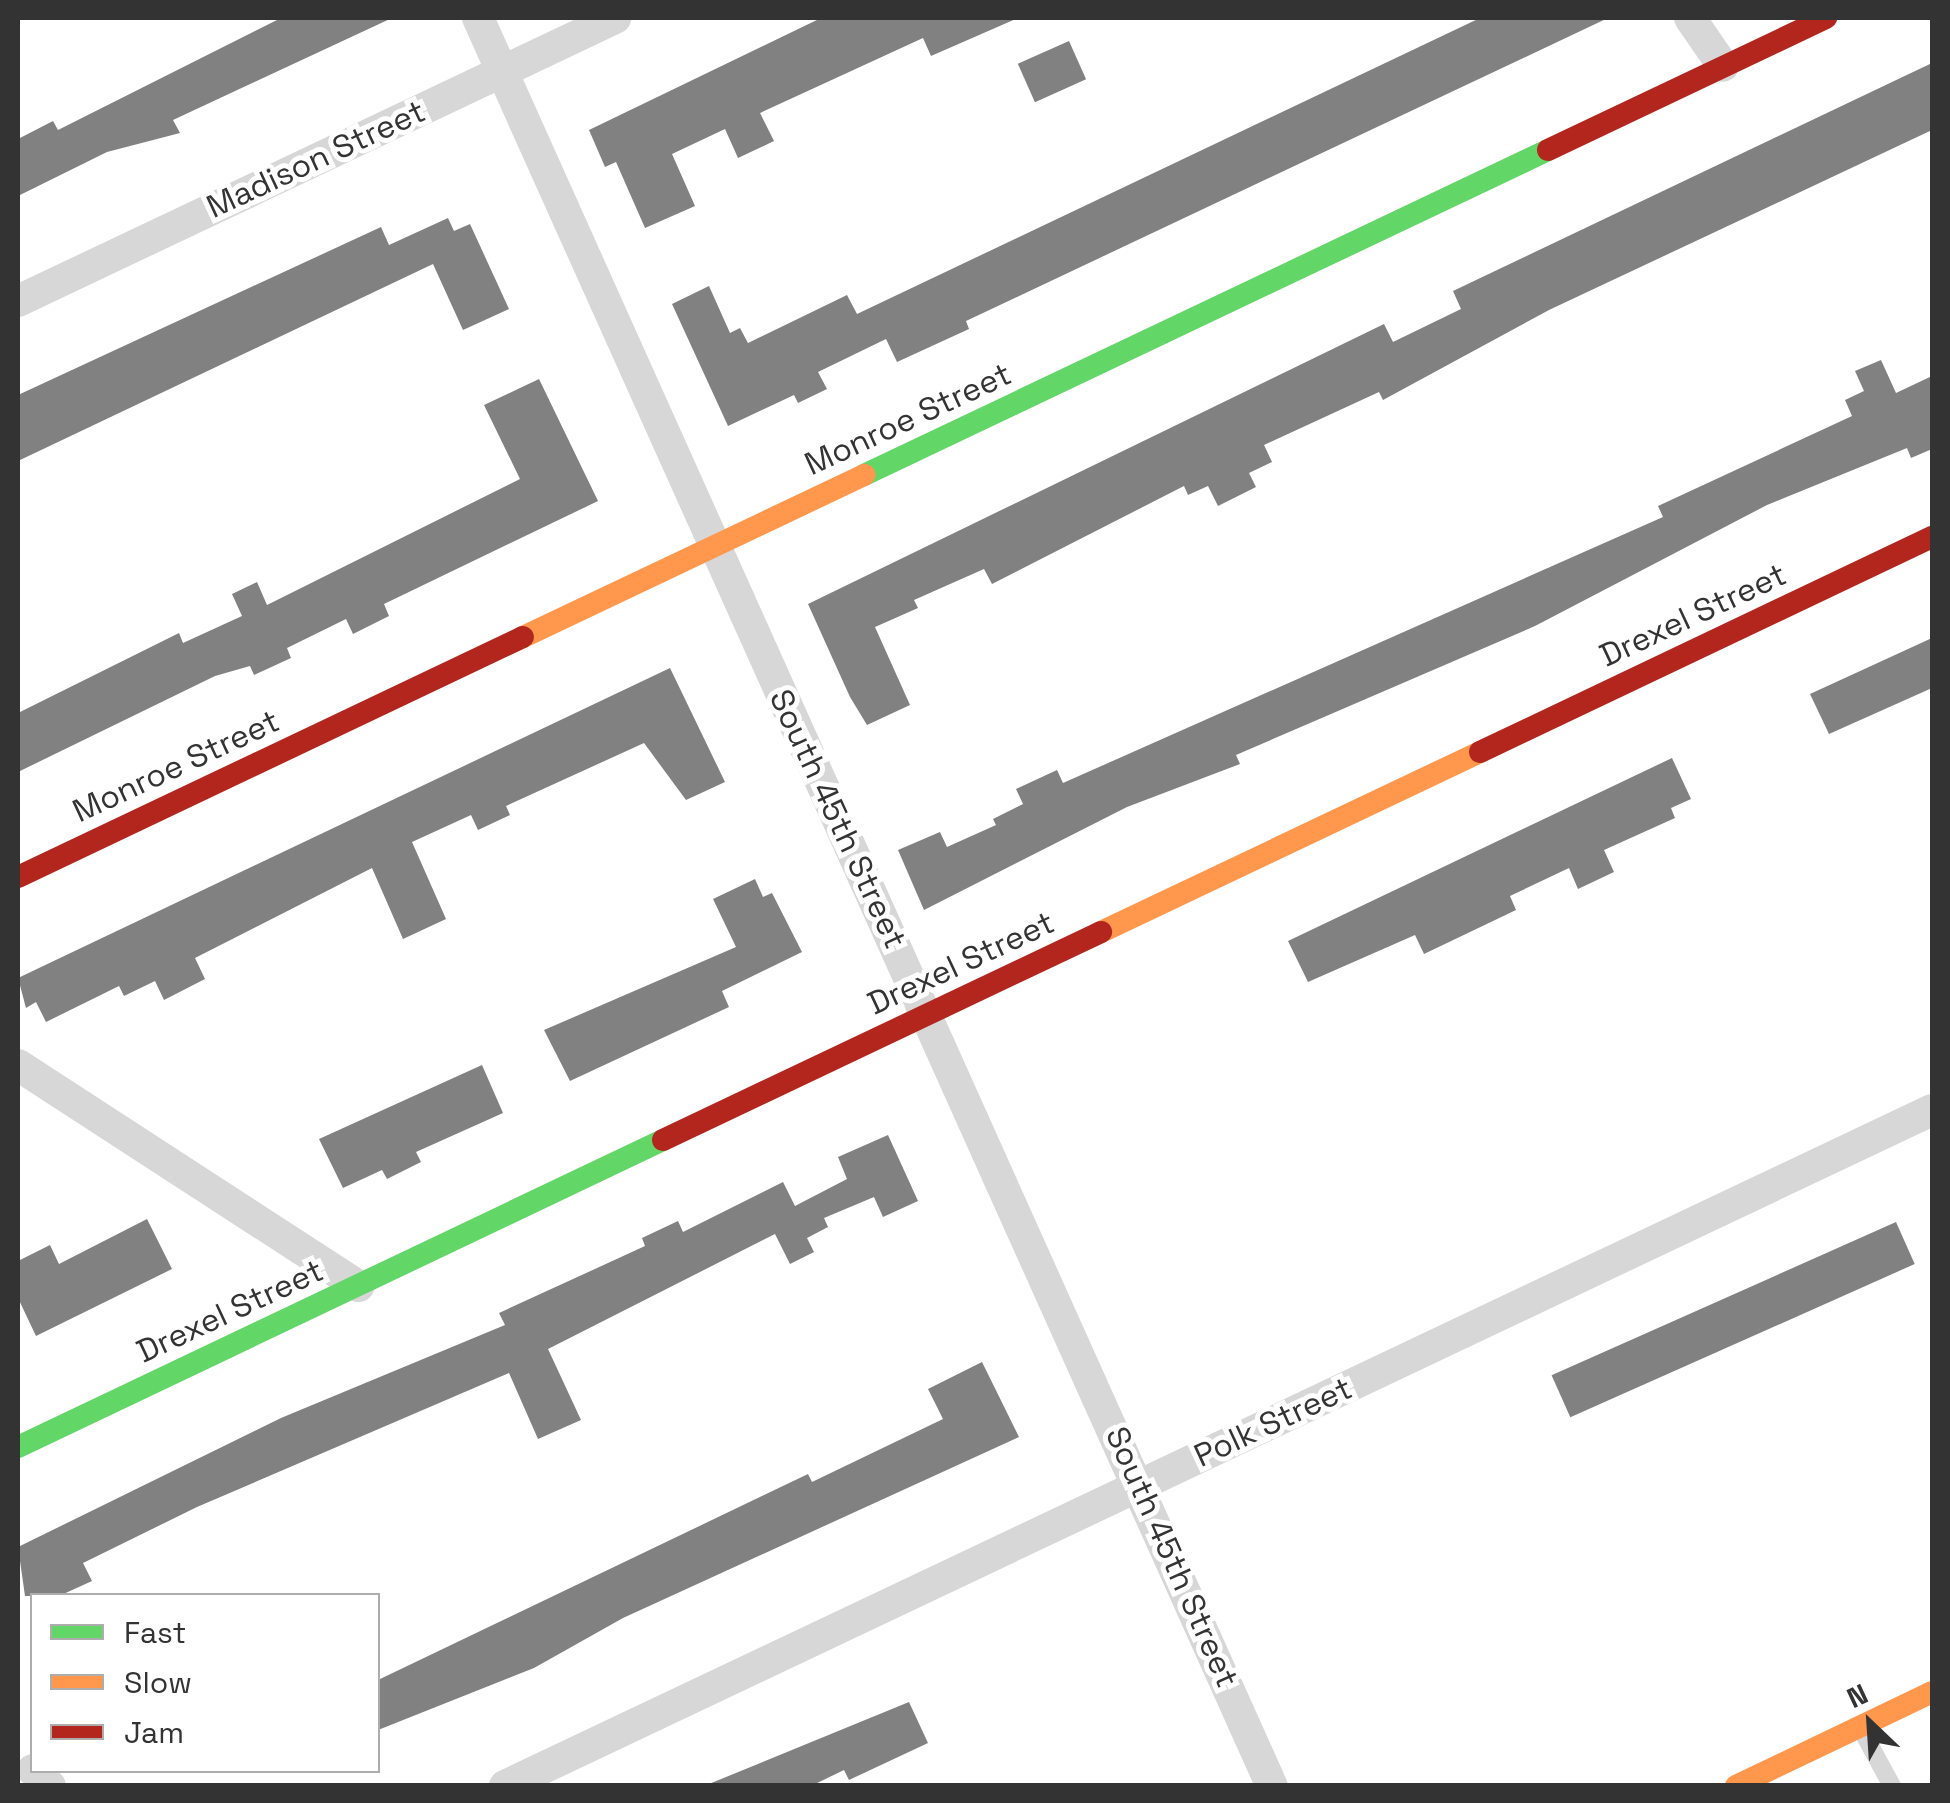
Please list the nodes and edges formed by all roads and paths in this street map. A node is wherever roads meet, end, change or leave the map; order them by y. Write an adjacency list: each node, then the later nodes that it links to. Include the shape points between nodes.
1 (478, 18): 6 (street, South 45th Street)
2 (616, 18): 6 (street, Madison Street)
3 (1690, 18): 5 (street)
4 (1826, 18): 5 (street, Monroe Street)
5 (1723, 66): 9 (street, Monroe Street)
6 (501, 72): 7 (street, Madison Street); 9 (street, South 45th Street)
7 (18, 300)
8 (1932, 537): 11 (street, Drexel Street)
9 (713, 547): 10 (street, Monroe Street); 11 (street, South 45th Street)
10 (18, 877)
11 (928, 1014): 14 (street, Drexel Street); 16 (street, South 45th Street)
12 (18, 1065): 14 (street)
13 (1932, 1110): 16 (street, Polk Street)
14 (358, 1286): 15 (street, Drexel Street)
15 (18, 1447)
16 (1140, 1485): 19 (street, Polk Street); 20 (street, South 45th Street)
17 (1932, 1692): 18 (street)
18 (1859, 1727): 21 (street); 22 (lane)
19 (505, 1786)
20 (1272, 1786)
21 (1736, 1786)
22 (1892, 1786)

